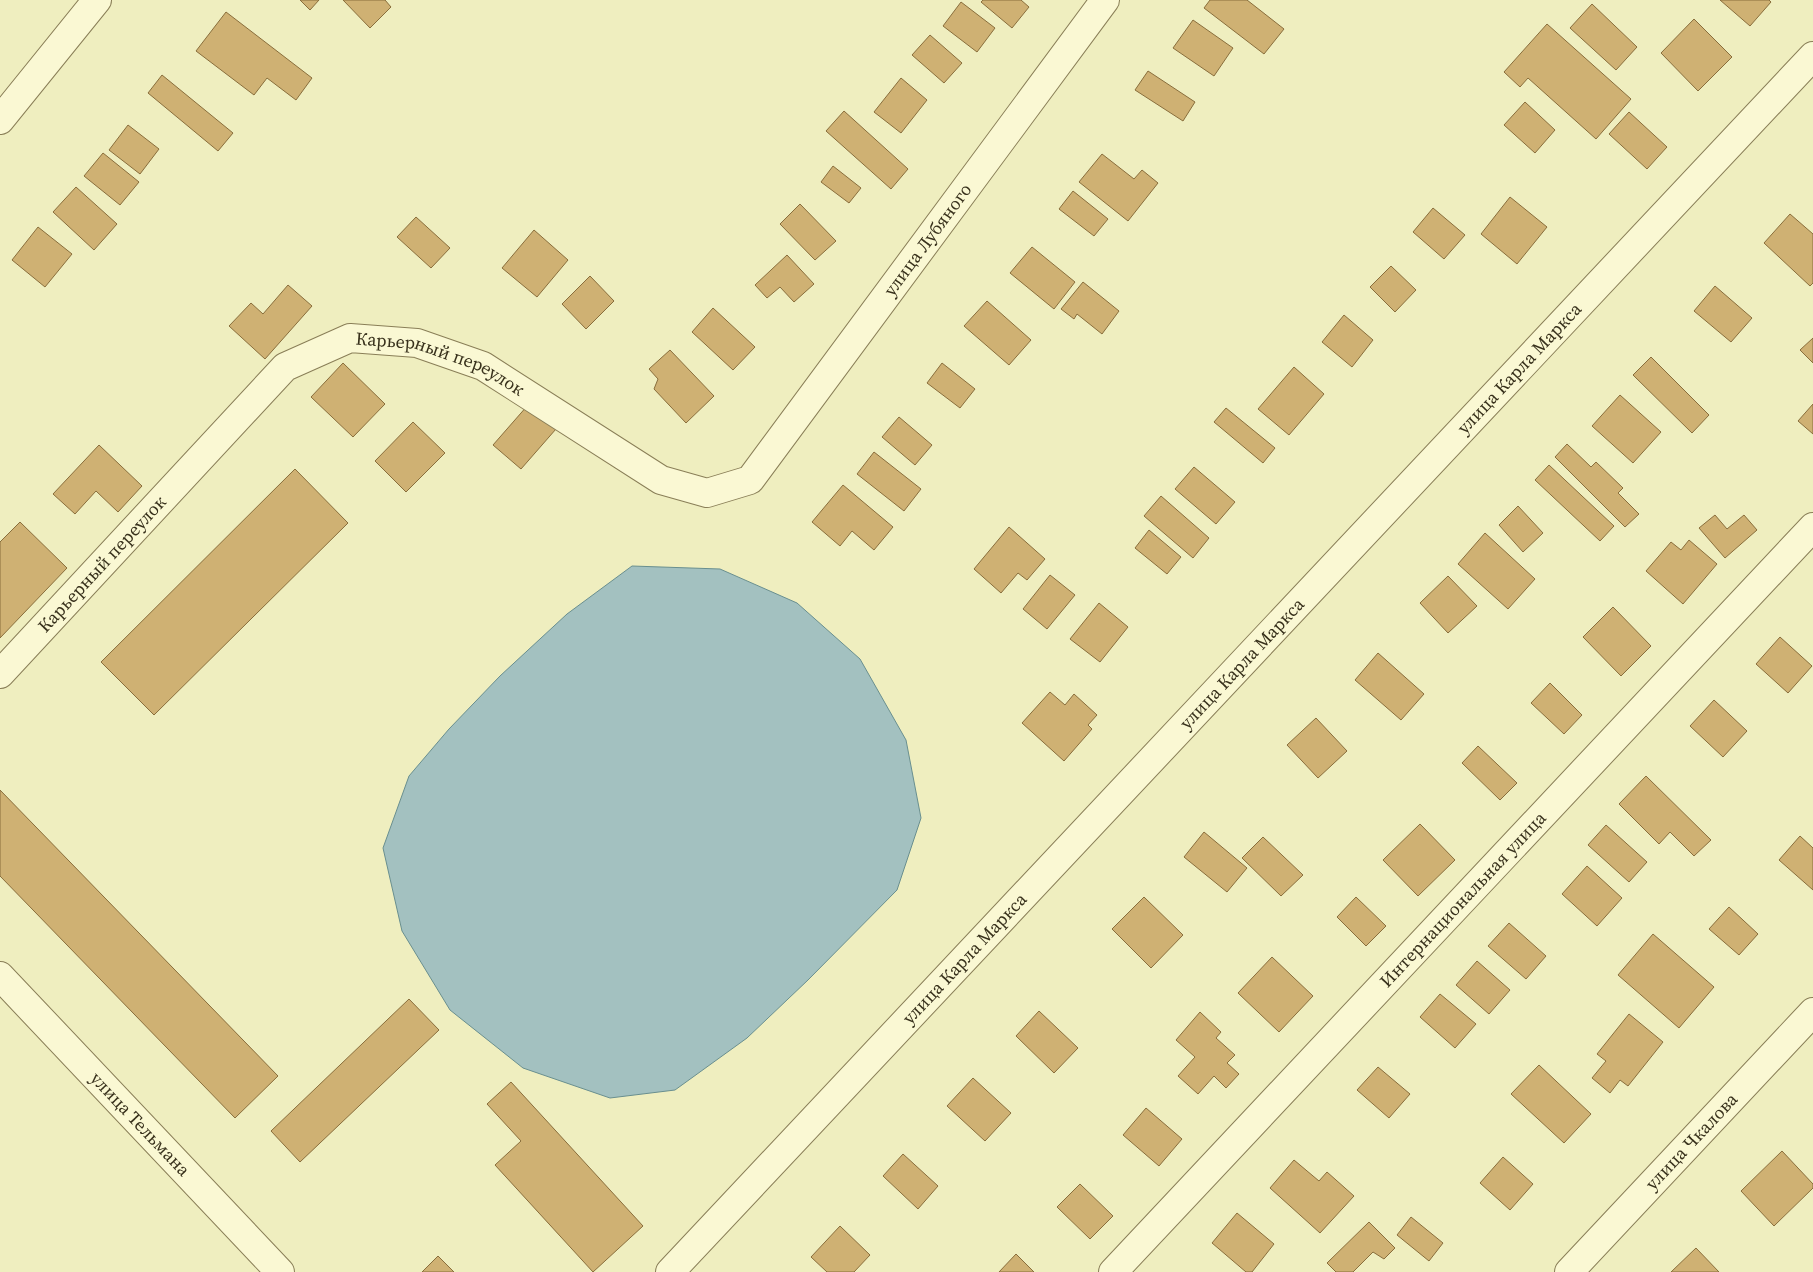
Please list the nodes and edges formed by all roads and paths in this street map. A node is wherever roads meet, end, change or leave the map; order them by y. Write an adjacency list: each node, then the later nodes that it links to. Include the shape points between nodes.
1 (97, 0): 4 (street)
2 (1105, 0): 5 (street, улица Лубяного)
3 (1813, 56): 11 (street, улица Карла Маркса)
4 (0, 120)
5 (750, 480): 7 (street, Карьерный переулок, via 707,493 661,480 483,366 417,343 350,338 285,367)
6 (1813, 527): 12 (street, Интернациональная улица)
7 (0, 674)
8 (0, 976): 10 (street, улица Тельмана)
9 (1813, 1012): 13 (street, улица Чкалова)
10 (280, 1272)
11 (670, 1272)
12 (1113, 1272)
13 (1569, 1272)

